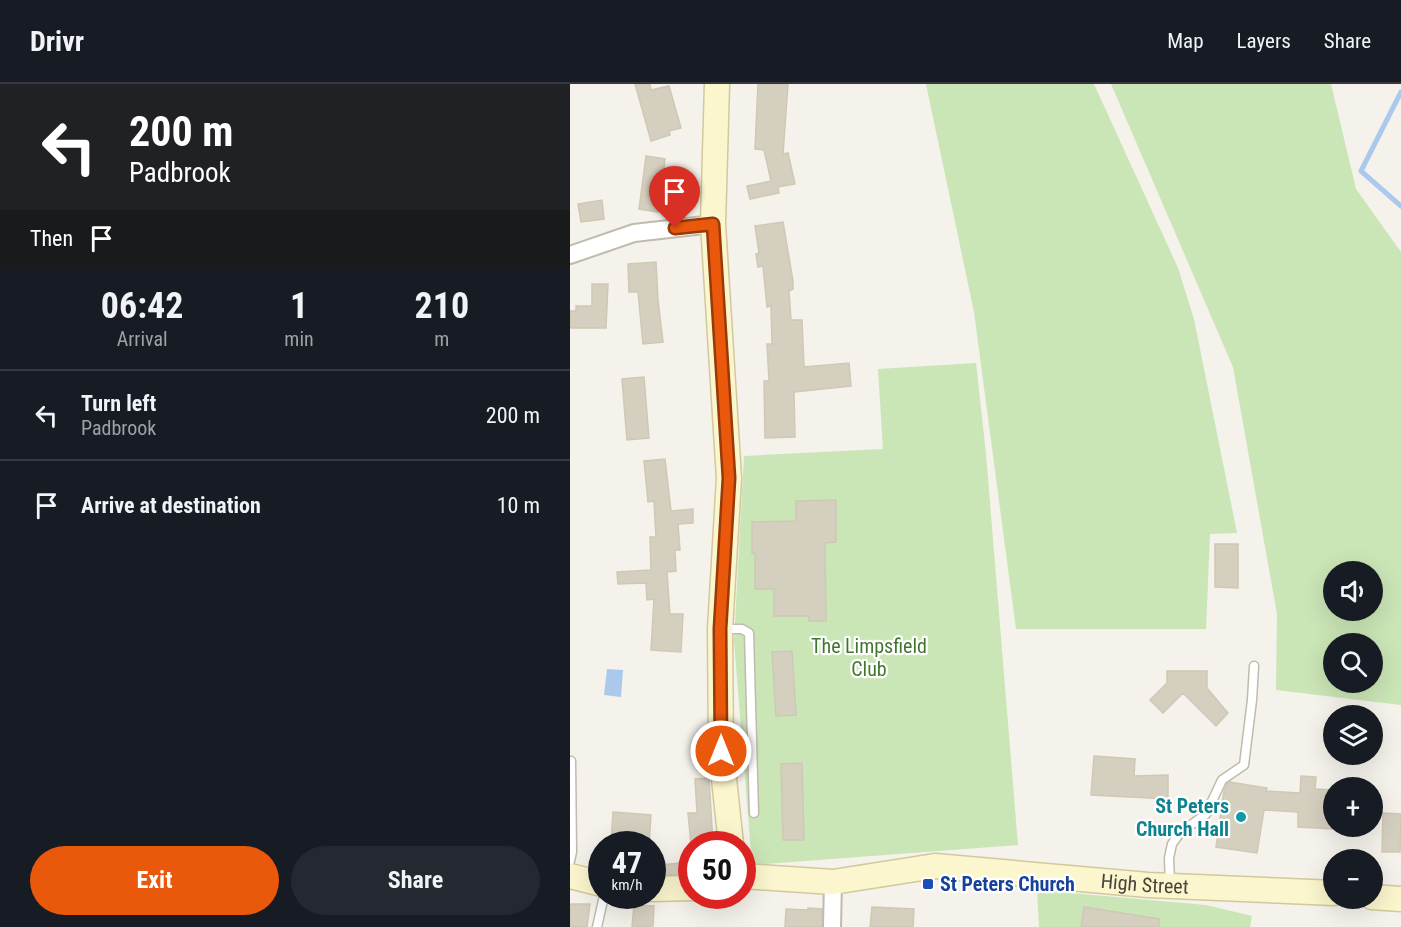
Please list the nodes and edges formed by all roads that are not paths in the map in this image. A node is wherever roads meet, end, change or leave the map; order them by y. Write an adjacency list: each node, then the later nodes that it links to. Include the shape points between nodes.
1 (717, 84): 2 (main road)
2 (713, 224): 3 (street, via 634,233); 4 (main road, via 729,478)
3 (570, 255)
4 (720, 629): 7 (lane, via 749,633); 8 (main road, via 721,751)
5 (1254, 666): 14 (lane, via 1244,765 1222,780 1206,814 1172,844)
6 (571, 761): 9 (lane)
7 (754, 813)
8 (730, 831)
9 (570, 861)
10 (570, 876): 12 (main road)
11 (756, 877): 13 (main road, High Street)
12 (588, 880)
13 (833, 882): 14 (main road, High Street, via 935,866); 20 (street)
14 (1170, 886): 15 (main road, High Street)
15 (1323, 893)
16 (1383, 898): 17 (main road)
17 (1401, 900)
18 (601, 909): 19 (lane)
19 (597, 927)
20 (832, 927)

